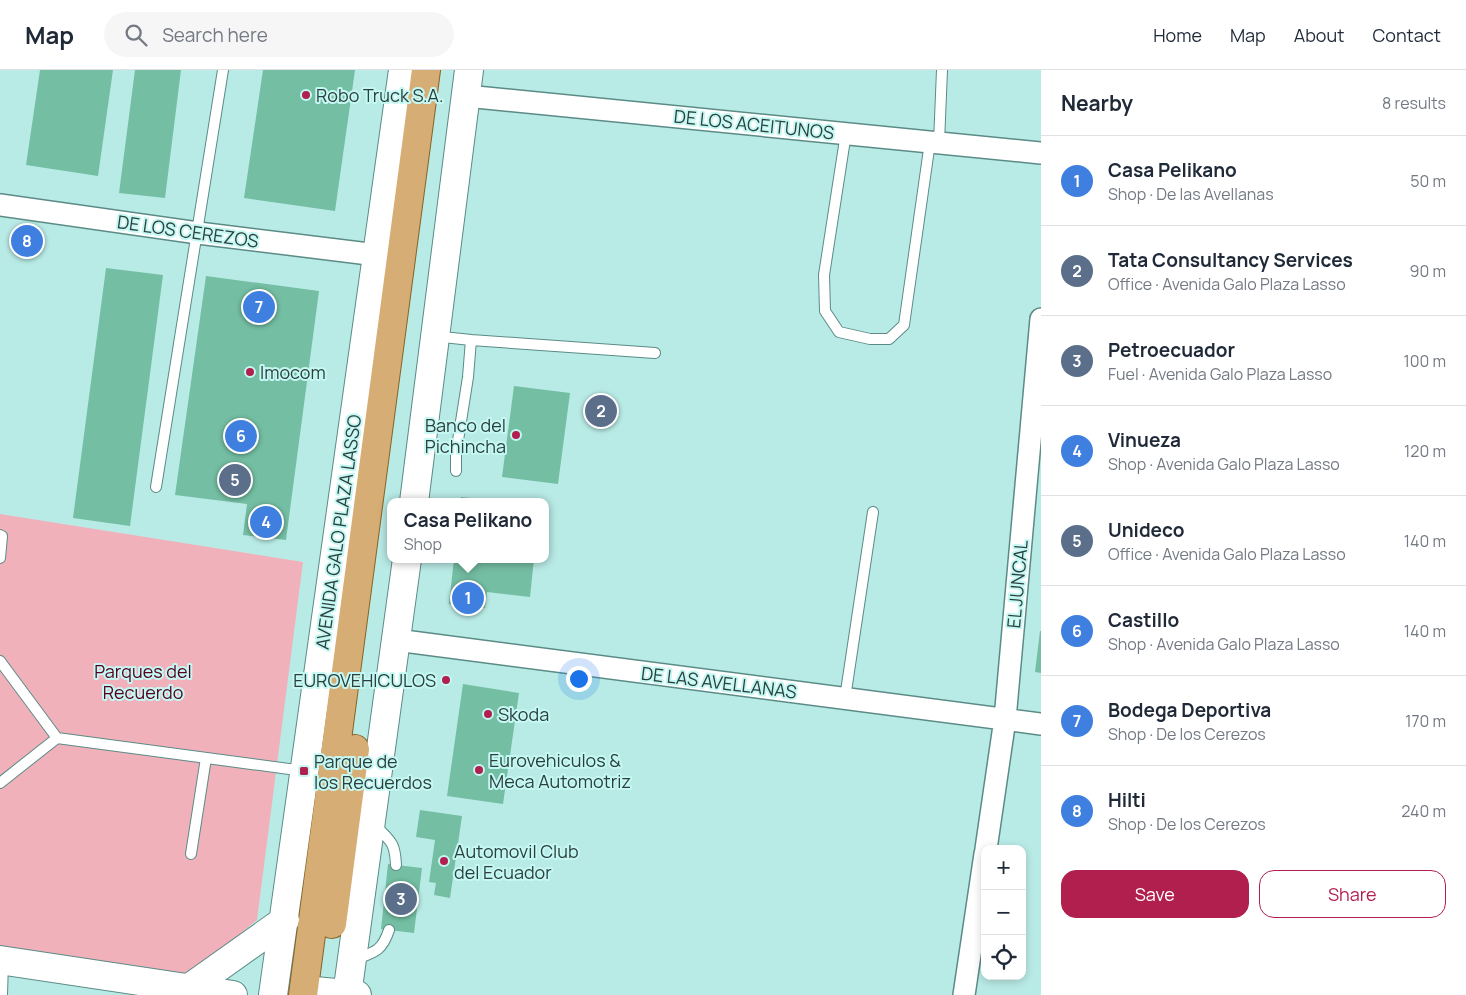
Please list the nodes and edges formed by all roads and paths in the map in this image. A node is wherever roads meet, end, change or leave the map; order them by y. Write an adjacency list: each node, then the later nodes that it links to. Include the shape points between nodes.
1 (223, 70): 11 (lane)
2 (403, 70): 12 (main road, AVENIDA GALO PLAZA LASSO)
3 (426, 70): 46 (main road, AVENIDA GALO PLAZA LASSO)
4 (441, 70): 20 (main road)
5 (942, 70): 8 (lane)
6 (468, 83): 7 (street, DE LOS ACEITUNOS); 14 (main road)
7 (846, 133): 8 (street, DE LOS ACEITUNOS); 8 (lane, via 824,275 825,311 839,332 870,339 889,339 904,325)
8 (934, 142): 9 (street, DE LOS ACEITUNOS)
9 (1041, 153)
10 (0, 205): 11 (street, DE LOS CEREZOS)
11 (198, 233): 12 (street, DE LOS CEREZOS); 19 (lane)
12 (376, 255): 34 (main road, AVENIDA GALO PLAZA LASSO)
13 (1041, 319): 17 (street, EL JUNCAL)
14 (436, 334): 15 (lane); 21 (main road)
15 (471, 340): 16 (lane); 18 (lane)
16 (655, 353)
17 (1039, 362): 30 (street, EL JUNCAL)
18 (456, 471)
19 (156, 487)
20 (389, 498)
21 (415, 498)
22 (873, 512): 29 (lane)
23 (387, 516): 46 (main road)
24 (0, 535): 25 (lane)
25 (0, 558)
26 (406, 563): 27 (main road)
27 (396, 640): 29 (street, DE LAS AVELLANAS); 36 (main road)
28 (0, 662): 32 (lane)
29 (845, 698): 30 (street, DE LAS AVELLANAS)
30 (1005, 719): 31 (street, DE LAS AVELLANAS); 37 (street, EL JUNCAL)
31 (1041, 724)
32 (58, 738): 33 (lane); 35 (lane)
33 (206, 758): 34 (lane); 38 (lane)
34 (304, 771): 41 (main road, AVENIDA GALO PLAZA LASSO)
35 (0, 783)
36 (371, 822): 39 (lane, via 393,845); 43 (main road)
37 (987, 845)
38 (191, 854)
39 (396, 865)
40 (981, 881): 50 (street)
41 (284, 920): 45 (main road); 49 (main road, AVENIDA GALO PLAZA LASSO)
42 (388, 930): 43 (lane, via 385,942 377,951)
43 (352, 960): 46 (main road)
44 (2, 961): 45 (main road); 47 (lane)
45 (188, 989): 48 (main road)
46 (329, 994)
47 (2, 995)
48 (233, 995)
49 (273, 995)
50 (964, 995)

